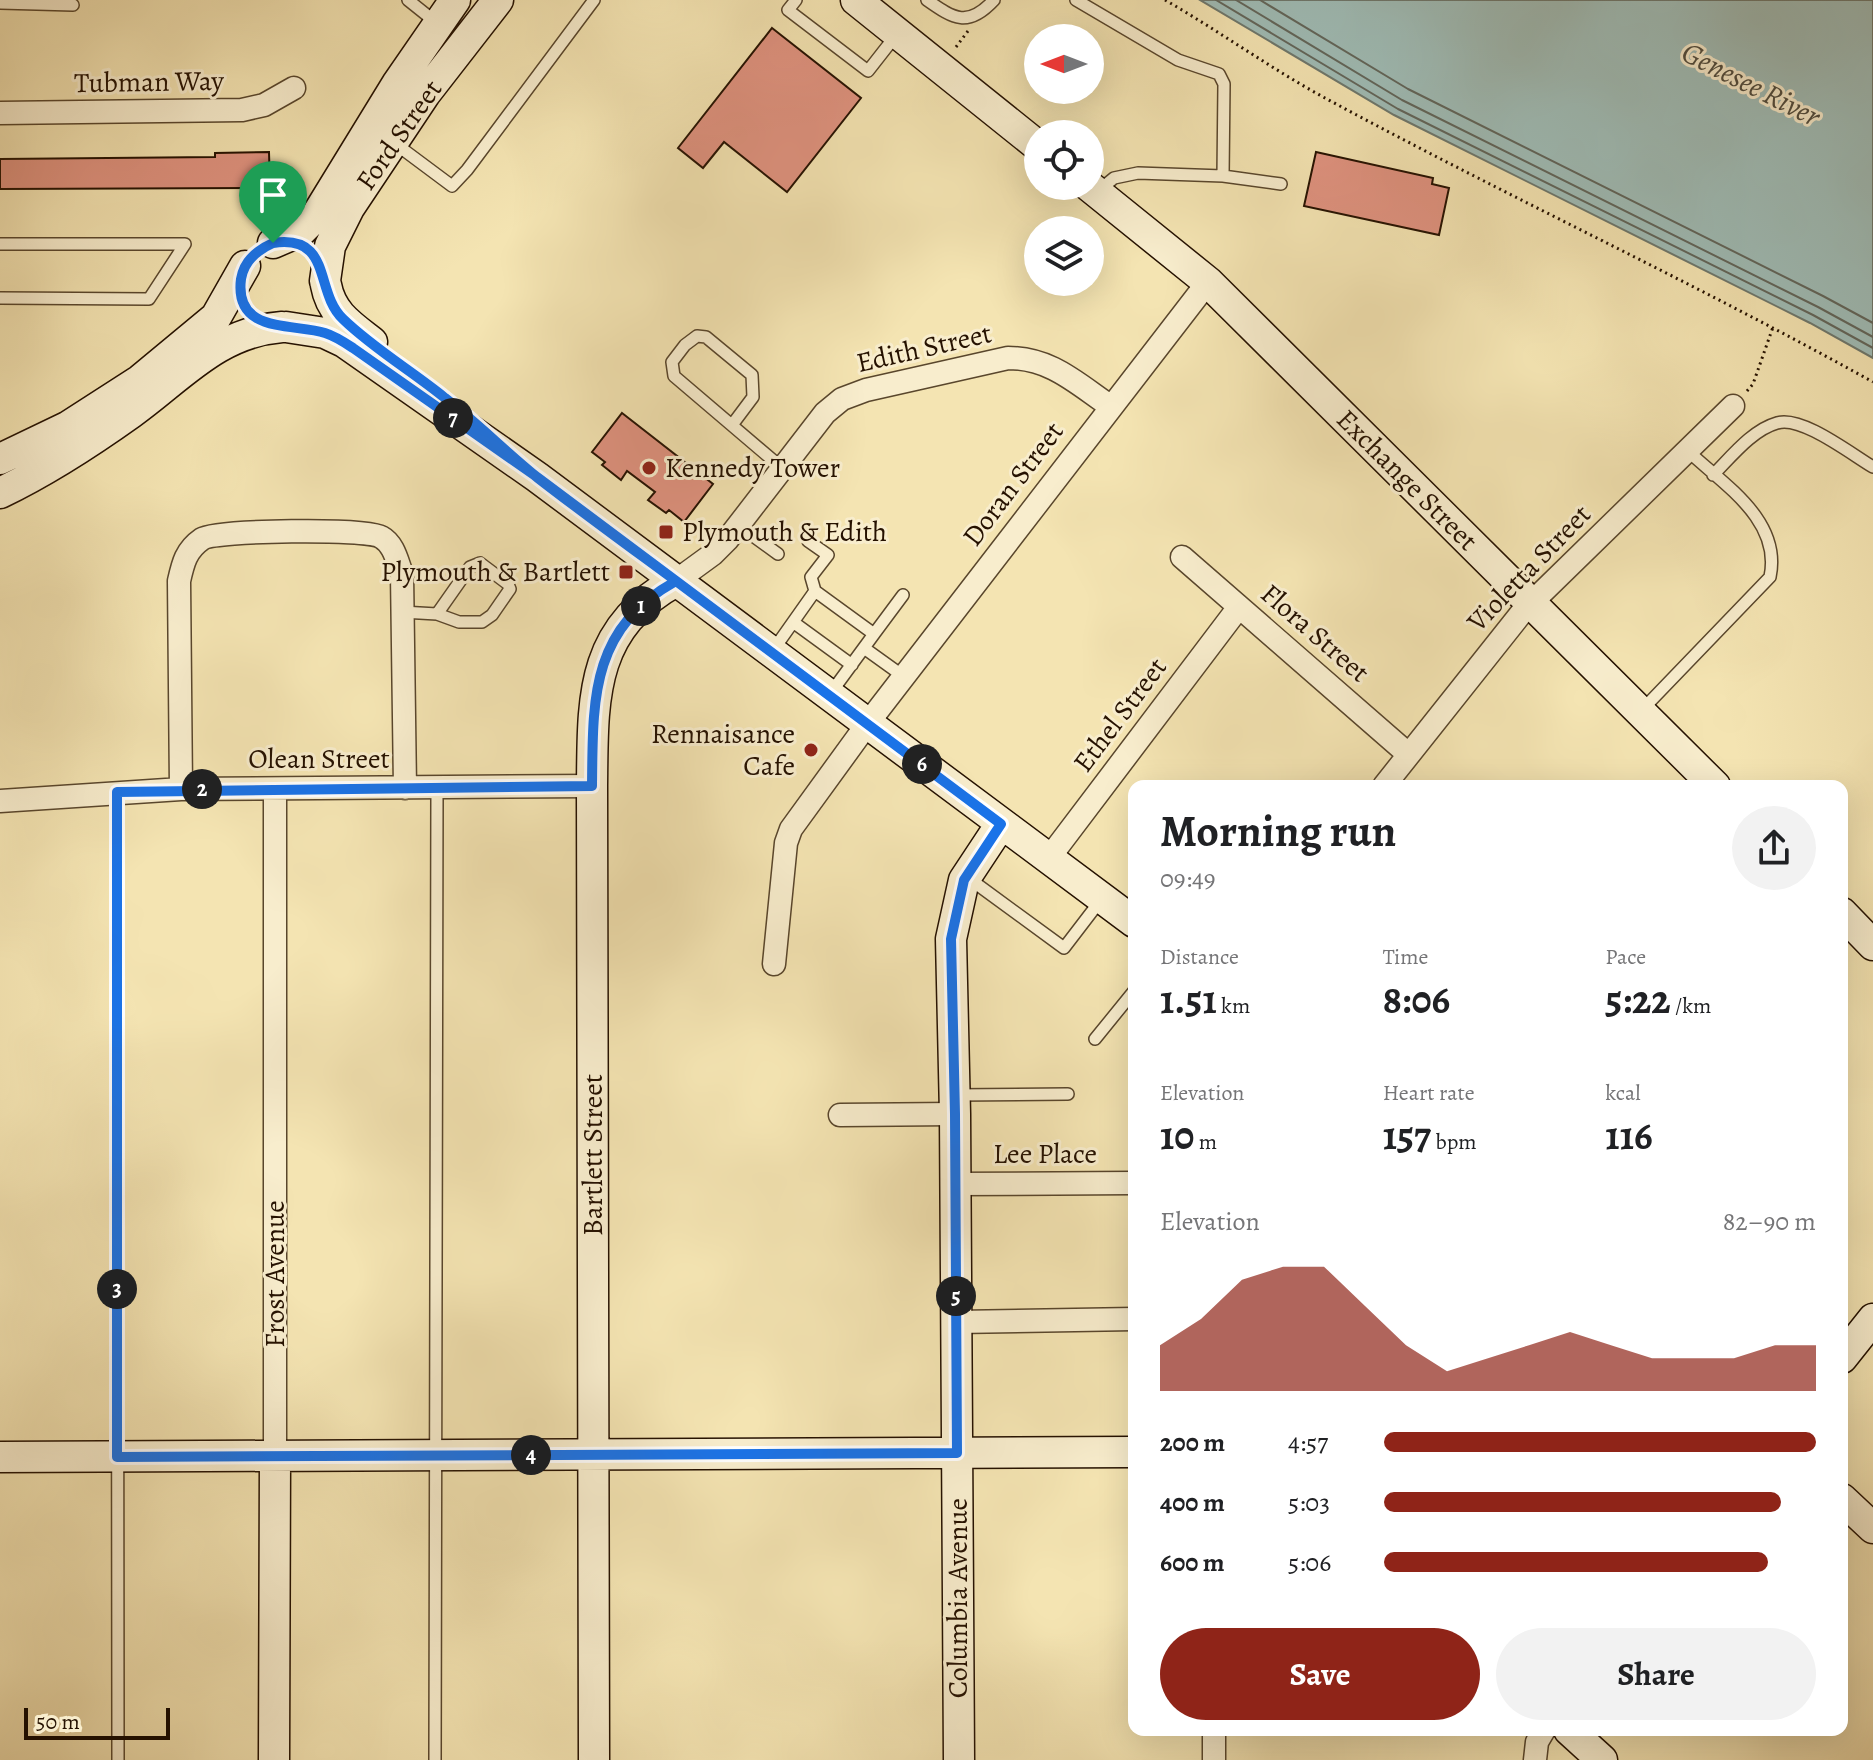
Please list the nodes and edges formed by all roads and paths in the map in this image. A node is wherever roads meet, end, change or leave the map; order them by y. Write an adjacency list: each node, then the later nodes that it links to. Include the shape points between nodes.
1 (408, 0): 12 (lane)
2 (498, 0): 17 (street, Ford Street)
3 (594, 0): 17 (lane, via 452,186)
4 (796, 0): 13 (lane, via 788,10 868,71)
5 (856, 0): 13 (street)
6 (927, 0): 7 (lane, via 958,18 972,17)
7 (994, 0)
8 (1076, 0): 18 (lane, via 1178,60 1219,74 1224,84)
9 (1165, 0): 29 (path, via 1321,96)
10 (7, 3): 11 (lane)
11 (73, 5)
12 (447, 12): 22 (street, Ford Street, via 316,216 301,231)
13 (897, 33): 16 (street)
14 (294, 88): 15 (street, Tubman Way, via 264,105 230,111)
15 (0, 113)
16 (1024, 135)
17 (392, 142): 26 (street, Ford Street, via 336,231)
18 (1223, 176): 19 (lane, via 1130,173); 20 (lane)
19 (1104, 183)
20 (1281, 184)
21 (1104, 198): 25 (street, Exchange Street)
22 (273, 243): 24 (street); 26 (street, via 309,251)
23 (0, 244): 27 (lane, via 185,244 149,299)
24 (245, 266): 28 (street, via 245,304 261,321); 35 (street, via 216,317 161,363 87,416)
25 (1208, 282): 31 (street, Doran Street); 48 (street, Exchange Street)
26 (326, 283): 28 (street, via 314,314); 39 (street, via 331,304 345,321)
27 (0, 298)
28 (284, 327): 39 (street, via 334,336); 40 (street, via 251,331 221,344 112,427)
29 (1773, 327): 30 (path); 32 (path, via 1753,384)
30 (1873, 382)
31 (1110, 406): 37 (street, Edith Street, via 1054,368 1031,358 1008,358 842,399); 57 (street, Doran Street)
32 (1733, 406): 34 (street, Violetta Street)
33 (732, 425): 33 (lane, via 674,376 672,362 697,336 706,337 752,375 753,397); 37 (lane)
34 (1688, 451): 38 (lane); 48 (street, Violetta Street)
35 (0, 459)
36 (1873, 467): 38 (lane, via 1800,424 1780,421)
37 (782, 468): 41 (street, Edith Street)
38 (1713, 475): 59 (lane, via 1758,517 1770,541 1770,577)
39 (537, 477): 45 (street)
40 (0, 493)
41 (738, 525): 43 (lane); 45 (street, Edith Street, via 713,554)
42 (808, 541): 46 (lane, via 828,555 811,577)
43 (778, 554)
44 (1182, 557): 49 (street, Flora Street)
45 (676, 581): 55 (street); 64 (street, Bartlett Street, via 634,613 603,661 594,697)
46 (815, 591): 52 (lane); 53 (lane, via 841,615)
47 (903, 595): 53 (lane)
48 (1531, 603): 59 (street, Exchange Street); 61 (street, Violetta Street)
49 (1239, 607): 61 (street, Flora Street); 72 (street, Ethel Street)
50 (402, 612): 51 (lane); 65 (street); 67 (street, via 402,574 394,550 380,536 229,533 204,538 185,555 179,581)
51 (437, 614): 51 (lane, via 459,622 482,622 510,589 475,563)
52 (793, 622): 55 (lane); 56 (lane)
53 (874, 634): 54 (lane)
54 (864, 648): 56 (lane); 57 (lane)
55 (772, 652): 58 (street)
56 (852, 665): 58 (lane)
57 (903, 676): 60 (street, Doran Street)
58 (829, 695): 60 (street)
59 (1641, 712): 63 (street, Exchange Street)
60 (868, 723): 71 (street); 78 (street, Doran Street, via 788,836)
61 (1408, 754): 62 (street, Violetta Street)
62 (1388, 780)
63 (1709, 780)
64 (592, 786): 66 (street, Olean Street); 92 (street, Bartlett Street)
65 (405, 788): 66 (street, Olean Street); 68 (street, Olean Street)
66 (437, 788): 93 (lane)
67 (181, 789): 68 (street, Olean Street); 69 (street, Olean Street)
68 (275, 789): 94 (street, Frost Avenue)
69 (117, 792): 70 (street, Olean Street); 96 (lane)
70 (0, 801)
71 (1001, 824): 72 (street); 73 (street, Columbia Avenue)
72 (1049, 858): 74 (street)
73 (967, 876): 74 (lane, via 1064,948); 82 (street, Columbia Avenue, via 951,939)
74 (1102, 898): 75 (street)
75 (1128, 918)
76 (1848, 919): 77 (street)
77 (1873, 945)
78 (774, 964)
79 (1128, 998): 80 (lane)
80 (1095, 1039)
81 (1068, 1094): 82 (lane)
82 (955, 1104): 83 (street); 85 (street, Columbia Avenue)
83 (840, 1115)
84 (1128, 1183): 85 (street, Lee Place)
85 (955, 1184): 88 (street, Columbia Avenue)
86 (1128, 1319): 88 (street)
87 (1873, 1319): 89 (street)
88 (957, 1322): 91 (street, Columbia Avenue)
89 (1848, 1350)
90 (1128, 1452): 91 (street)
91 (957, 1453): 92 (street); 106 (street, Columbia Avenue)
92 (593, 1454): 93 (street); 105 (street, Bartlett Street)
93 (434, 1455): 94 (street); 104 (lane)
94 (275, 1456): 96 (street); 103 (street, Frost Avenue)
95 (0, 1457): 96 (street)
96 (117, 1457): 102 (lane)
97 (1848, 1505): 98 (street)
98 (1873, 1528)
99 (1214, 1736): 107 (street)
100 (1540, 1736): 108 (street)
101 (1576, 1736): 109 (street)
102 (118, 1760)
103 (274, 1760)
104 (435, 1760)
105 (594, 1760)
106 (959, 1760)
107 (1214, 1760)
108 (1535, 1760)
109 (1602, 1760)

